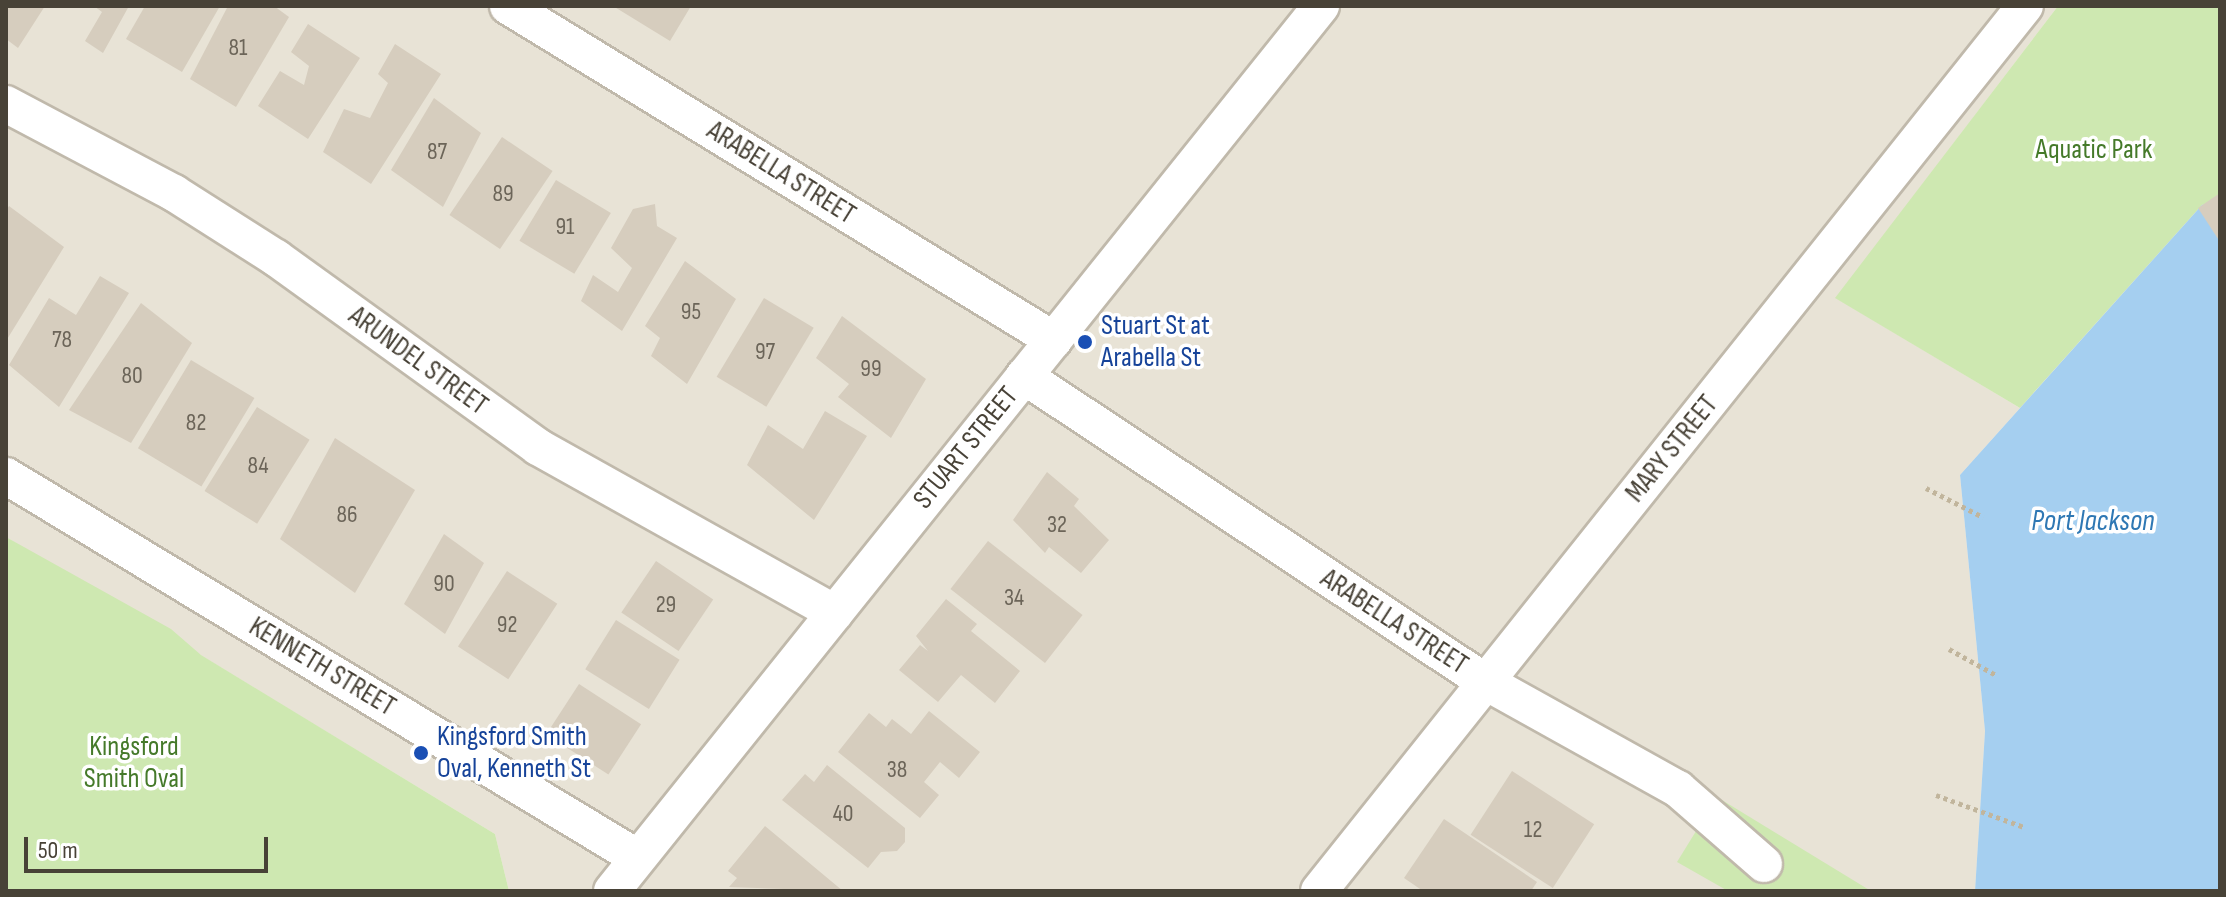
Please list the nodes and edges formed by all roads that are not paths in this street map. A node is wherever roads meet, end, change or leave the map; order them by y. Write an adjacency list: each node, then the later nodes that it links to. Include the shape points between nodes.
1 (508, 6): 5 (street, ARABELLA STREET)
2 (1321, 6): 5 (street, STUART STREET)
3 (2025, 6): 9 (street, MARY STREET)
4 (6, 104): 8 (street, ARUNDEL STREET, via 174,193 276,258 538,447)
5 (1054, 340): 6 (street, STUART STREET)
6 (1024, 376): 8 (street, STUART STREET); 9 (street, ARABELLA STREET)
7 (6, 476): 10 (street, KENNETH STREET)
8 (835, 613): 10 (street, STUART STREET)
9 (1484, 681): 11 (street, ARABELLA STREET, via 1678,789); 13 (street, MARY STREET)
10 (638, 858): 12 (street, STUART STREET)
11 (1764, 864)
12 (612, 891)
13 (1319, 891)

